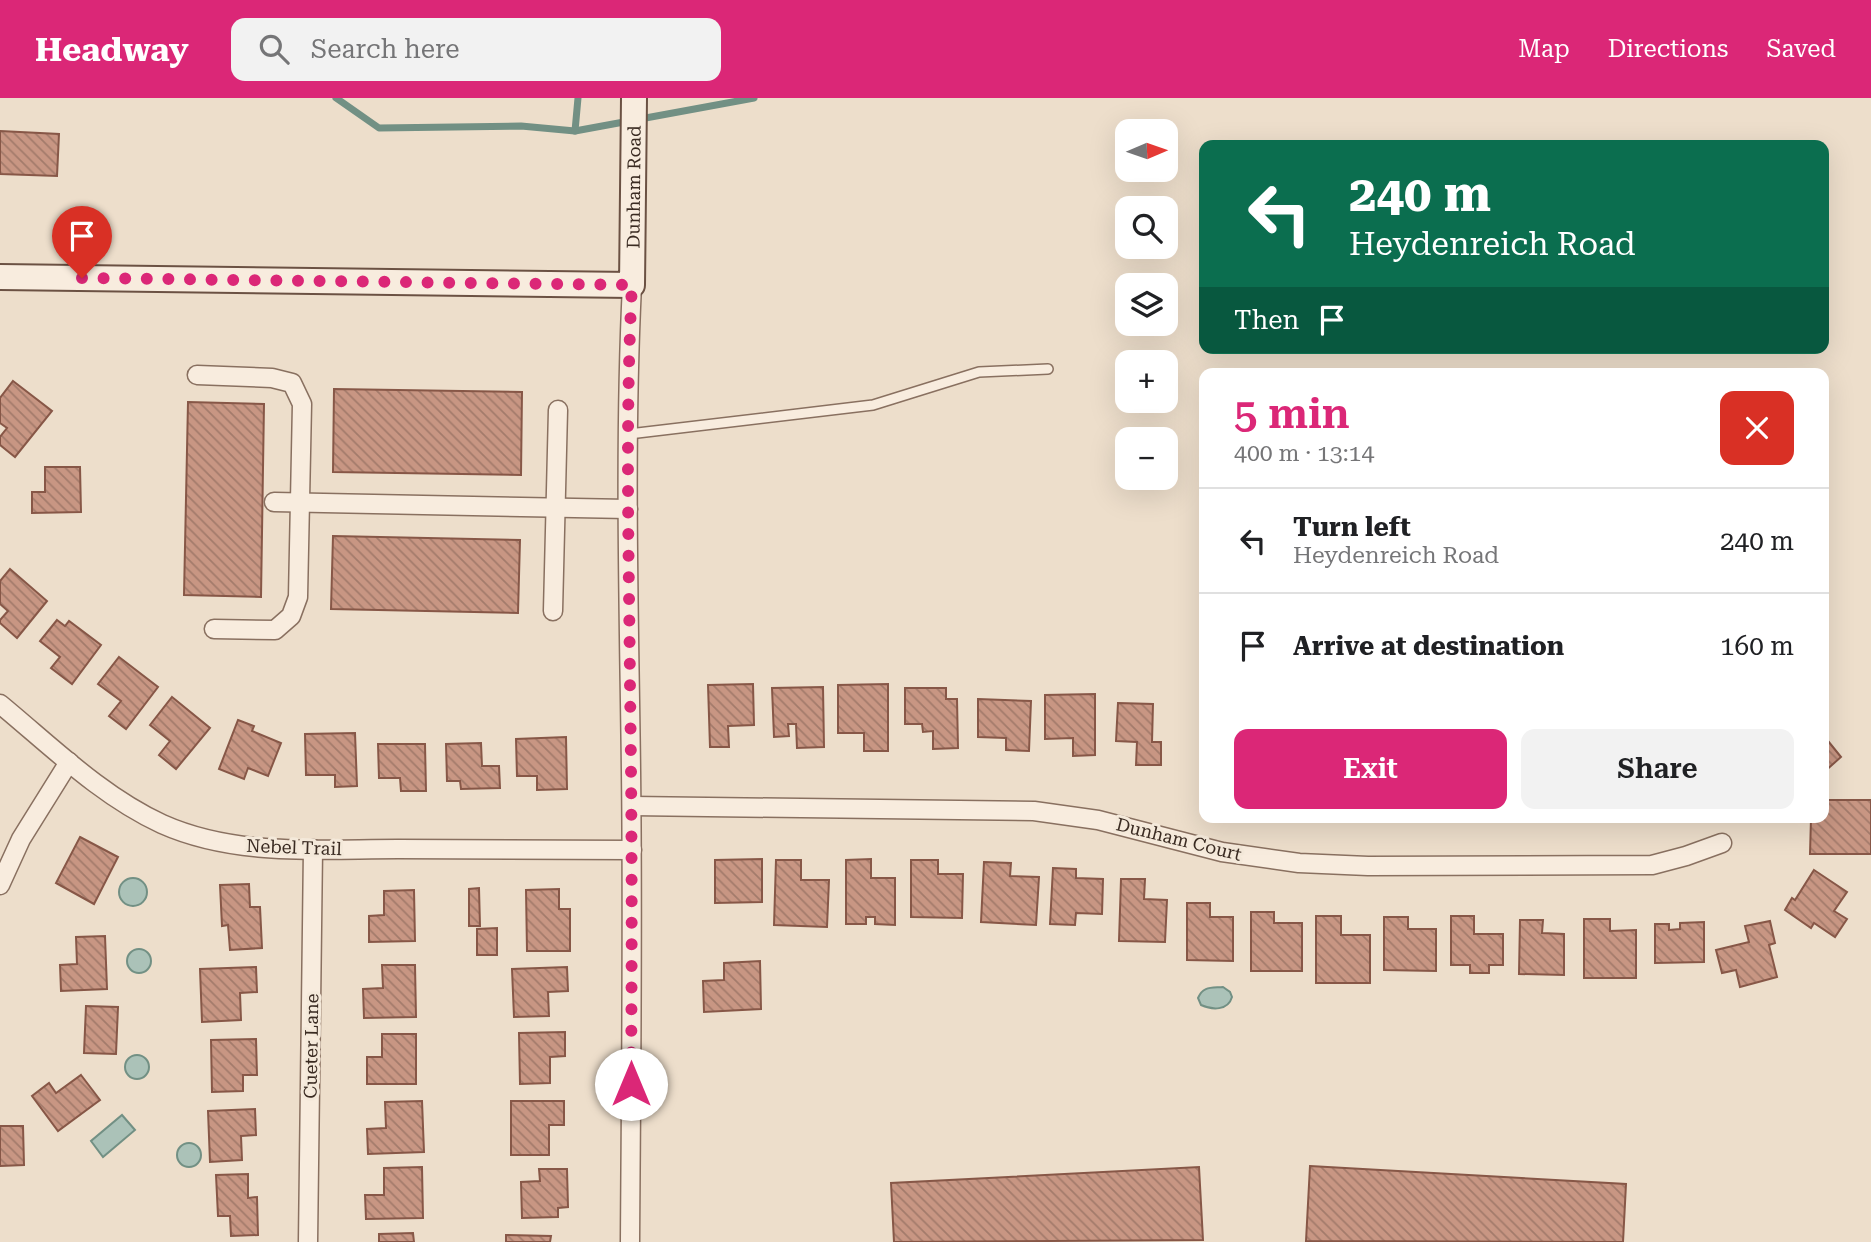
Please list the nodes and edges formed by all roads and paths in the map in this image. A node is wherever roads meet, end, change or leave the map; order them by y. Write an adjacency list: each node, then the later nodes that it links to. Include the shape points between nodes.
1 (634, 103): 3 (street, Dunham Road)
2 (0, 277): 3 (street)
3 (632, 285): 7 (street, Dunham Road)
4 (1048, 369): 7 (lane, via 979,372 873,405)
5 (197, 375): 9 (street, via 292,383 302,404)
6 (558, 410): 10 (street)
7 (629, 434): 11 (street, Dunham Road)
8 (274, 502): 9 (street)
9 (299, 502): 10 (street); 13 (street, via 298,597 291,616 275,630)
10 (555, 508): 11 (street); 12 (street)
11 (628, 509): 16 (street, Dunham Road)
12 (553, 611)
13 (214, 629)
14 (0, 705): 15 (street, Nebel Trail)
15 (69, 762): 18 (street, Nebel Trail, via 141,813 190,835 236,845); 20 (street, via 21,839)
16 (632, 806): 17 (street, Dunham Court, via 1034,811 1123,825 1263,860 1330,865 1652,865); 19 (street, Dunham Road)
17 (1722, 843)
18 (313, 849): 19 (street, Nebel Trail); 21 (street, Cueter Lane)
19 (632, 850): 22 (street, Dunham Road)
20 (0, 886)
21 (309, 1242)
22 (630, 1242)

